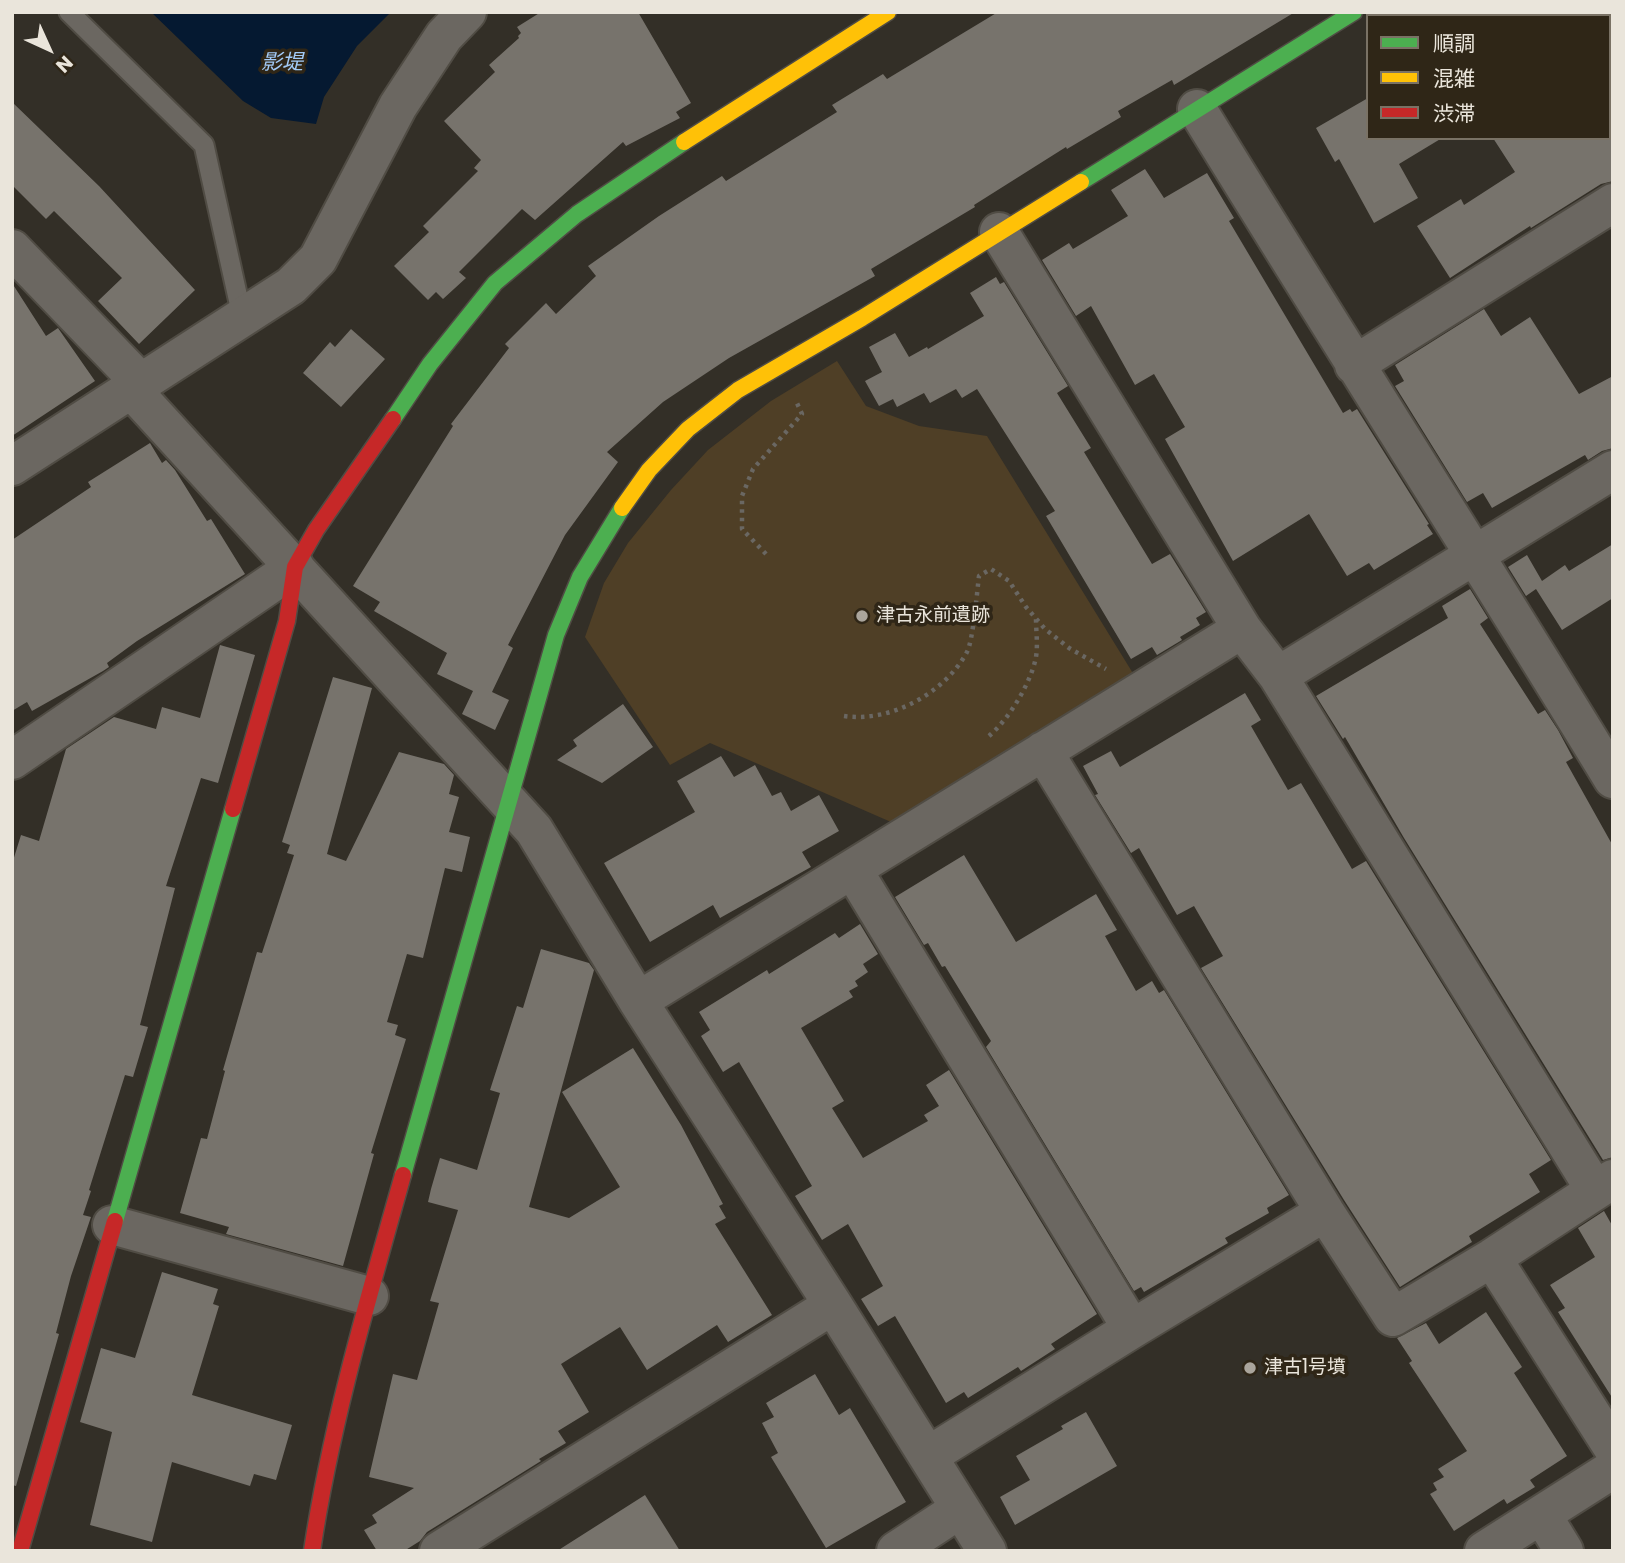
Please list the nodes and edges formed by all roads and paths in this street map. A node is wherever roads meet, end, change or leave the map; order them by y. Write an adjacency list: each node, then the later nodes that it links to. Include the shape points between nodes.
1 (69, 12): 9 (lane, via 204,145)
2 (467, 12): 9 (street, via 444,36 398,106 318,259 291,286)
3 (888, 12): 17 (street, via 577,214 495,283 430,364)
4 (1354, 12): 5 (street)
5 (1196, 109): 7 (street); 10 (street)
6 (1613, 203): 10 (street)
7 (999, 232): 11 (street); 19 (street)
8 (12, 248): 12 (street)
9 (242, 316): 12 (street)
10 (1354, 365): 16 (street)
11 (779, 366): 15 (path, via 802,415 753,469 742,496 741,529); 27 (street, via 738,390 688,429 649,470 614,520 580,577 556,635)
12 (136, 386): 13 (street); 17 (street)
13 (12, 466)
14 (1613, 470): 16 (street)
15 (766, 554)
16 (1476, 555): 20 (street); 26 (street)
17 (295, 567): 25 (street); 27 (street); 32 (street, via 287,621)
18 (1036, 618): 21 (path, via 1069,648); 22 (path, via 1009,581 991,569 979,576 968,650 947,678 924,697 890,712 862,719); 23 (path, via 1036,658 1022,692 1000,727)
19 (1242, 629): 20 (street); 21 (street)
20 (1278, 676): 30 (street)
21 (1144, 689): 24 (street)
22 (844, 716)
23 (980, 744)
24 (1043, 751): 28 (street); 31 (street)
25 (12, 760)
26 (1613, 779)
27 (509, 801): 29 (street, via 534,830); 34 (street)
28 (853, 870): 29 (street); 36 (street)
29 (638, 1001): 35 (street)
30 (1604, 1184): 33 (street)
31 (1325, 1212): 33 (street, via 1393,1317); 36 (street)
32 (112, 1225): 34 (street); 42 (street)
33 (1492, 1258): 37 (street)
34 (369, 1296): 43 (street, via 320,1498)
35 (833, 1305): 38 (street); 44 (street)
36 (1132, 1329): 38 (street)
37 (1613, 1448)
38 (928, 1457): 40 (street)
39 (1613, 1469): 41 (street)
40 (960, 1509): 45 (street); 46 (street)
41 (1542, 1515): 47 (street); 48 (street)
42 (20, 1551)
43 (312, 1551)
44 (439, 1551)
45 (896, 1551)
46 (987, 1551)
47 (1484, 1551)
48 (1564, 1551)

